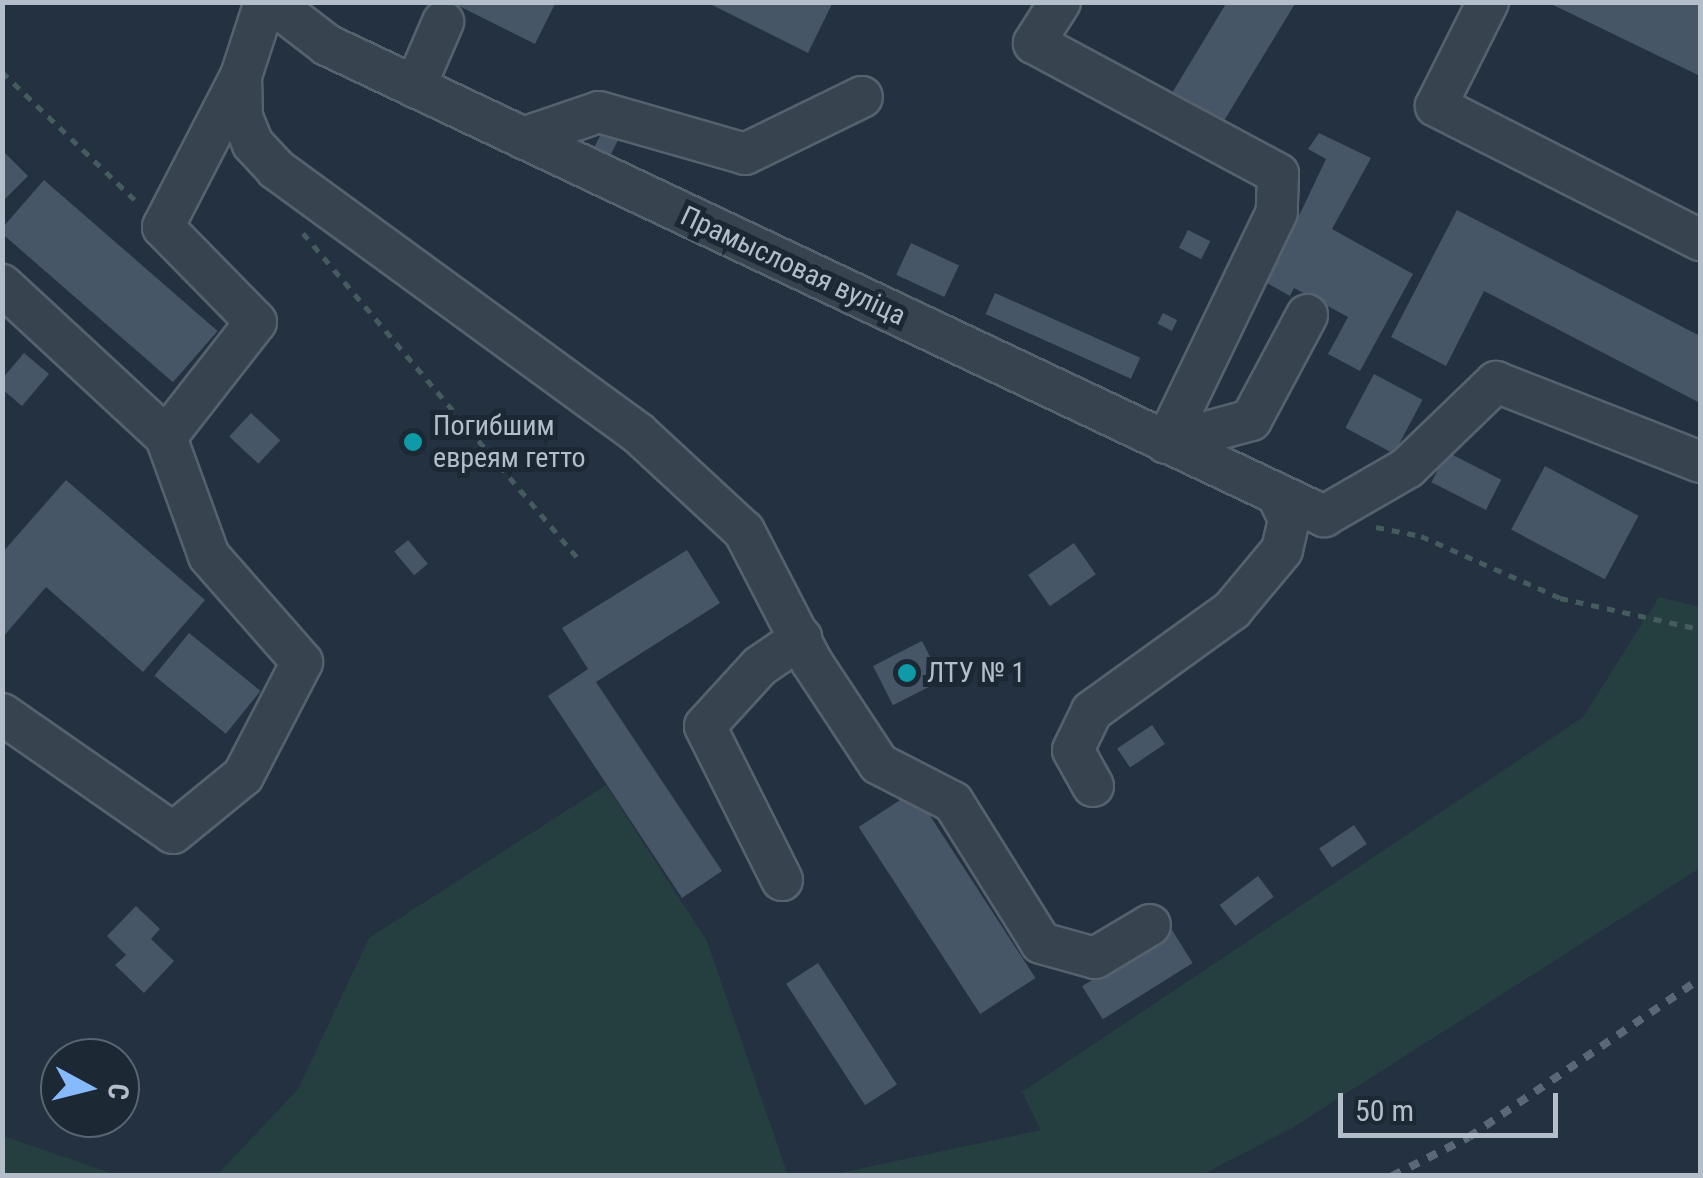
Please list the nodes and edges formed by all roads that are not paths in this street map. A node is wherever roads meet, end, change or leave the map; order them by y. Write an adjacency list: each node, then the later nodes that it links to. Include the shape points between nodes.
1 (268, 2): 5 (street); 6 (street, Прамысловая вуліца, via 327,45)
2 (1060, 2): 13 (street, via 1034,43 1278,174 1276,212)
3 (1488, 2): 9 (street, via 1436,106)
4 (444, 22): 6 (street)
5 (241, 76): 12 (street, via 163,227 256,322); 16 (street, via 242,118 253,144 276,169 682,473 744,531)
6 (415, 87): 8 (street, Прамысловая вуліца)
7 (862, 97): 8 (street, via 745,154 600,112)
8 (523, 138): 13 (street, Прамысловая вуліца)
9 (1700, 240)
10 (2, 286): 12 (street)
11 (1308, 316): 13 (street, via 1251,420)
12 (166, 436): 17 (street, via 208,556 302,662 243,776 173,833)
13 (1166, 444): 15 (street, Прамысловая вуліца)
14 (1700, 462): 15 (street, Прамысловая вуліца, via 1496,382 1407,468 1324,516)
15 (1276, 494): 18 (street, via 1289,519 1282,550 1232,610 1092,711 1072,750)
16 (801, 638): 19 (street, via 760,666 705,726); 20 (street, via 879,764 954,802 1041,943 1095,958)
17 (2, 714)
18 (1093, 786)
19 (782, 880)
20 (1150, 924)

